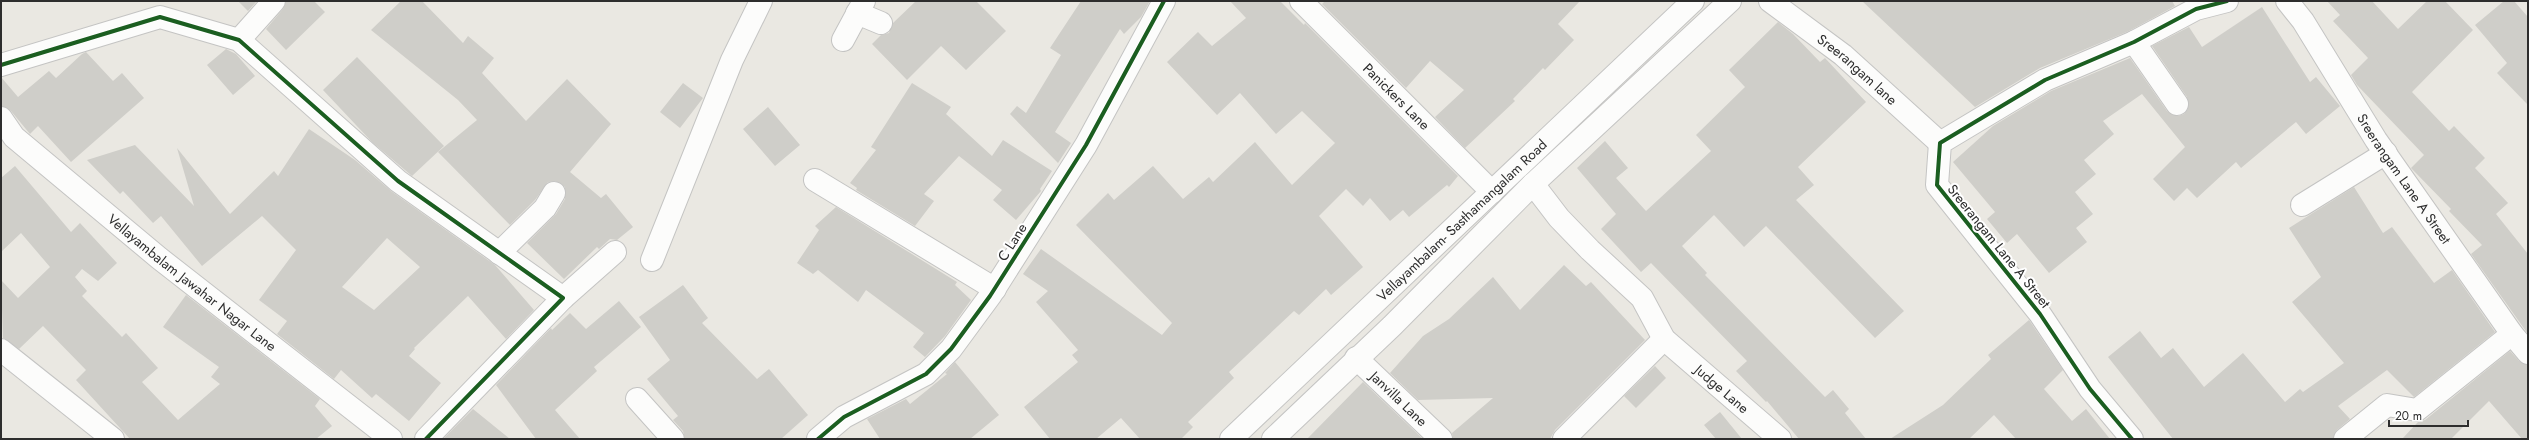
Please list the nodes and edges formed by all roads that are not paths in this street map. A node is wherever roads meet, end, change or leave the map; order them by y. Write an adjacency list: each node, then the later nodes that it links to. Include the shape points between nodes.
1 (274, 1): 12 (street)
2 (761, 1): 27 (street, via 732,60)
3 (1164, 1): 28 (street, C Lane, via 1086,145)
4 (1693, 1): 22 (street, Vellayambalam- Sasthamangalam Road)
5 (1730, 1): 21 (street, Vellayambalam- Sasthamangalam Road)
6 (1770, 1): 18 (street, Sreerangam lane, via 1843,55)
7 (2227, 1): 14 (street, via 2196,9)
8 (2287, 1): 19 (street, Sreerangam Lane A Street, via 2303,21)
9 (1311, 4): 22 (street, Panickers Lane)
10 (861, 7): 11 (street); 13 (street)
11 (881, 23)
12 (239, 40): 15 (street, via 160,17); 26 (street, via 398,181)
13 (843, 40)
14 (2134, 42): 16 (street); 18 (street, via 2045,80)
15 (1, 65)
16 (2177, 104)
17 (1, 118): 37 (street, Vellayambalam Jawahar Nagar Lane, via 14,137 159,258)
18 (1940, 144): 46 (street, Sreerangam Lane A Street, via 1936,184 2040,314 2090,389)
19 (2386, 153): 24 (street); 30 (street, Sreerangam Lane A Street)
20 (815, 180): 28 (street)
21 (1533, 184): 31 (street, via 1559,218 1642,298); 34 (street, Vellayambalam- Sasthamangalam Road, via 1392,326)
22 (1492, 192): 41 (street, Vellayambalam- Sasthamangalam Road)
23 (554, 193): 26 (street, via 545,208)
24 (2302, 205)
25 (615, 252): 29 (street)
26 (499, 253): 29 (street)
27 (652, 260)
28 (995, 289): 40 (street, C Lane, via 951,349 926,374 844,417)
29 (563, 298): 38 (street)
30 (2512, 334): 33 (street, Sreerangam Lane A Street); 47 (street, via 2417,410 2387,405)
31 (1664, 339): 44 (street); 45 (street, Judge Lane)
32 (1, 350): 36 (street)
33 (2528, 353)
34 (1356, 358): 42 (street, Vellayambalam- Sasthamangalam Road); 43 (street, Janvilla Lane)
35 (637, 399): 39 (street)
36 (113, 439)
37 (390, 439)
38 (426, 439)
39 (673, 439)
40 (818, 439)
41 (1231, 439)
42 (1273, 439)
43 (1441, 439)
44 (1564, 439)
45 (1780, 439)
46 (2132, 439)
47 (2345, 439)

